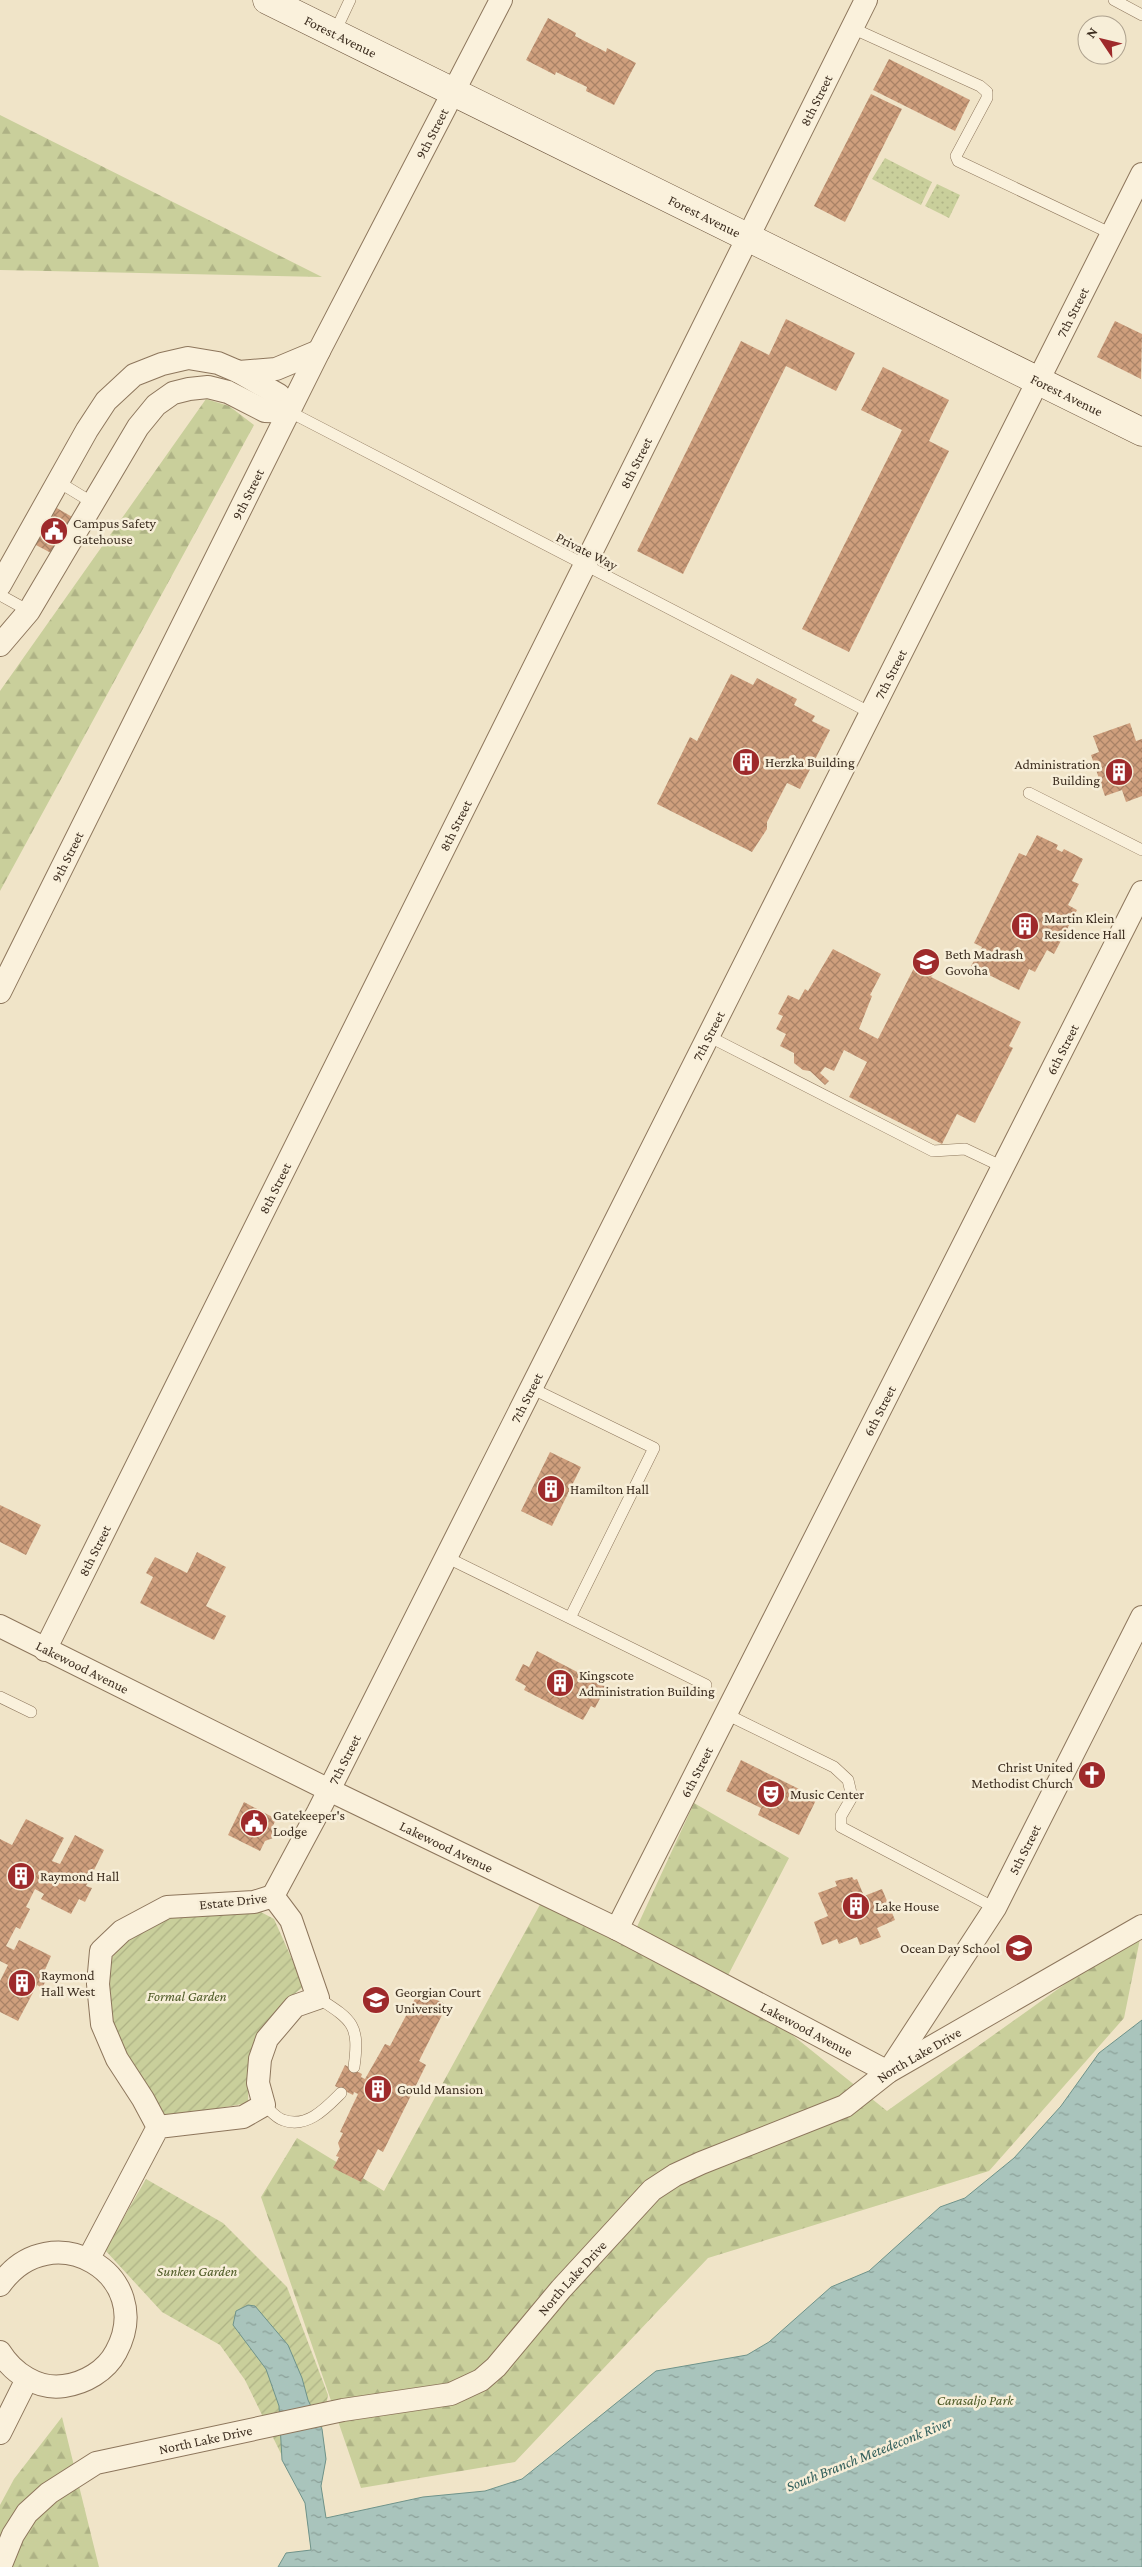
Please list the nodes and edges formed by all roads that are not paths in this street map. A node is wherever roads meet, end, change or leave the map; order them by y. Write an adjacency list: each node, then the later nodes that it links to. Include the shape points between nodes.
1 (350, 0): 8 (lane)
2 (501, 0): 9 (street, 9th Street)
3 (866, 0): 7 (street, 8th Street)
4 (1114, 0): 6 (lane)
5 (279, 3): 8 (street, Forest Avenue)
6 (1142, 15)
7 (852, 28): 12 (lane, via 987,92 987,98 956,156 958,162); 13 (street, 8th Street)
8 (334, 34): 9 (street, Forest Avenue)
9 (454, 93): 13 (street, Forest Avenue); 14 (street, 9th Street)
10 (1142, 174): 11 (street, 7th Street)
11 (1135, 205): 12 (street, 7th Street)
12 (1112, 234): 16 (street, 7th Street)
13 (748, 237): 16 (street, Forest Avenue); 21 (street, 8th Street)
14 (319, 351): 15 (street, via 276,369); 17 (street, 9th Street)
15 (239, 372): 17 (street, via 279,395); 19 (street, via 218,363 188,358 134,375 106,401)
16 (1038, 380): 18 (street, Forest Avenue); 26 (street, 7th Street)
17 (290, 412): 20 (street, via 265,410 228,392 208,387 189,388 173,394 156,405 138,427); 21 (lane, Private Way); 30 (street, 9th Street)
18 (1142, 432)
19 (57, 481): 20 (lane); 22 (street)
20 (93, 503): 24 (street)
21 (584, 566): 26 (lane, Private Way); 38 (street, 8th Street)
22 (0, 584)
23 (0, 595): 24 (lane)
24 (29, 611): 25 (street)
25 (0, 645)
26 (871, 713): 31 (street, 7th Street)
27 (1029, 793): 28 (lane)
28 (1142, 850)
29 (1142, 892): 32 (street, 6th Street)
30 (0, 992)
31 (708, 1036): 32 (lane, via 934,1151 965,1149); 33 (street, 7th Street)
32 (1003, 1167): 42 (street, 6th Street)
33 (531, 1388): 34 (street, 7th Street); 35 (lane, via 654,1448)
34 (446, 1556): 35 (lane); 43 (street, 7th Street)
35 (570, 1618): 39 (lane)
36 (1142, 1618): 45 (street, 5th Street)
37 (0, 1626): 38 (street, Lakewood Avenue)
38 (45, 1650): 43 (street, Lakewood Avenue)
39 (706, 1685)
40 (0, 1697): 41 (lane)
41 (31, 1712)
42 (726, 1714): 45 (lane, via 834,1767 848,1780 852,1797 841,1816 841,1827); 47 (street, 6th Street)
43 (329, 1790): 44 (street, 7th Street); 47 (street, Lakewood Avenue)
44 (273, 1896): 48 (street, Estate Drive, via 291,1920); 53 (street, Estate Drive, via 254,1902 167,1907 122,1931 101,1952 98,1984 102,2024 117,2059)
45 (995, 1908): 50 (street, 5th Street)
46 (1142, 1926): 50 (street, North Lake Drive)
47 (617, 1929): 50 (street, Lakewood Avenue)
48 (318, 1998): 49 (lane, via 348,2017 358,2040); 52 (street, via 295,2006 268,2039 260,2059 258,2083)
49 (354, 2067)
50 (888, 2072): 59 (street, North Lake Drive, via 845,2106 701,2163 652,2190 481,2380 451,2394 343,2410 96,2462 49,2493 27,2513)
51 (341, 2093): 52 (lane, via 323,2112 304,2122 282,2120)
52 (264, 2105): 53 (street, via 243,2116)
53 (158, 2127): 54 (street)
54 (88, 2258): 55 (street, via 68,2252 46,2252); 57 (street, via 117,2285 124,2303 126,2323 121,2342 112,2359 98,2373 81,2382 62,2386)
55 (3, 2275)
56 (0, 2352): 57 (street, via 7,2363)
57 (27, 2379): 58 (street)
58 (0, 2433)
59 (0, 2567)

